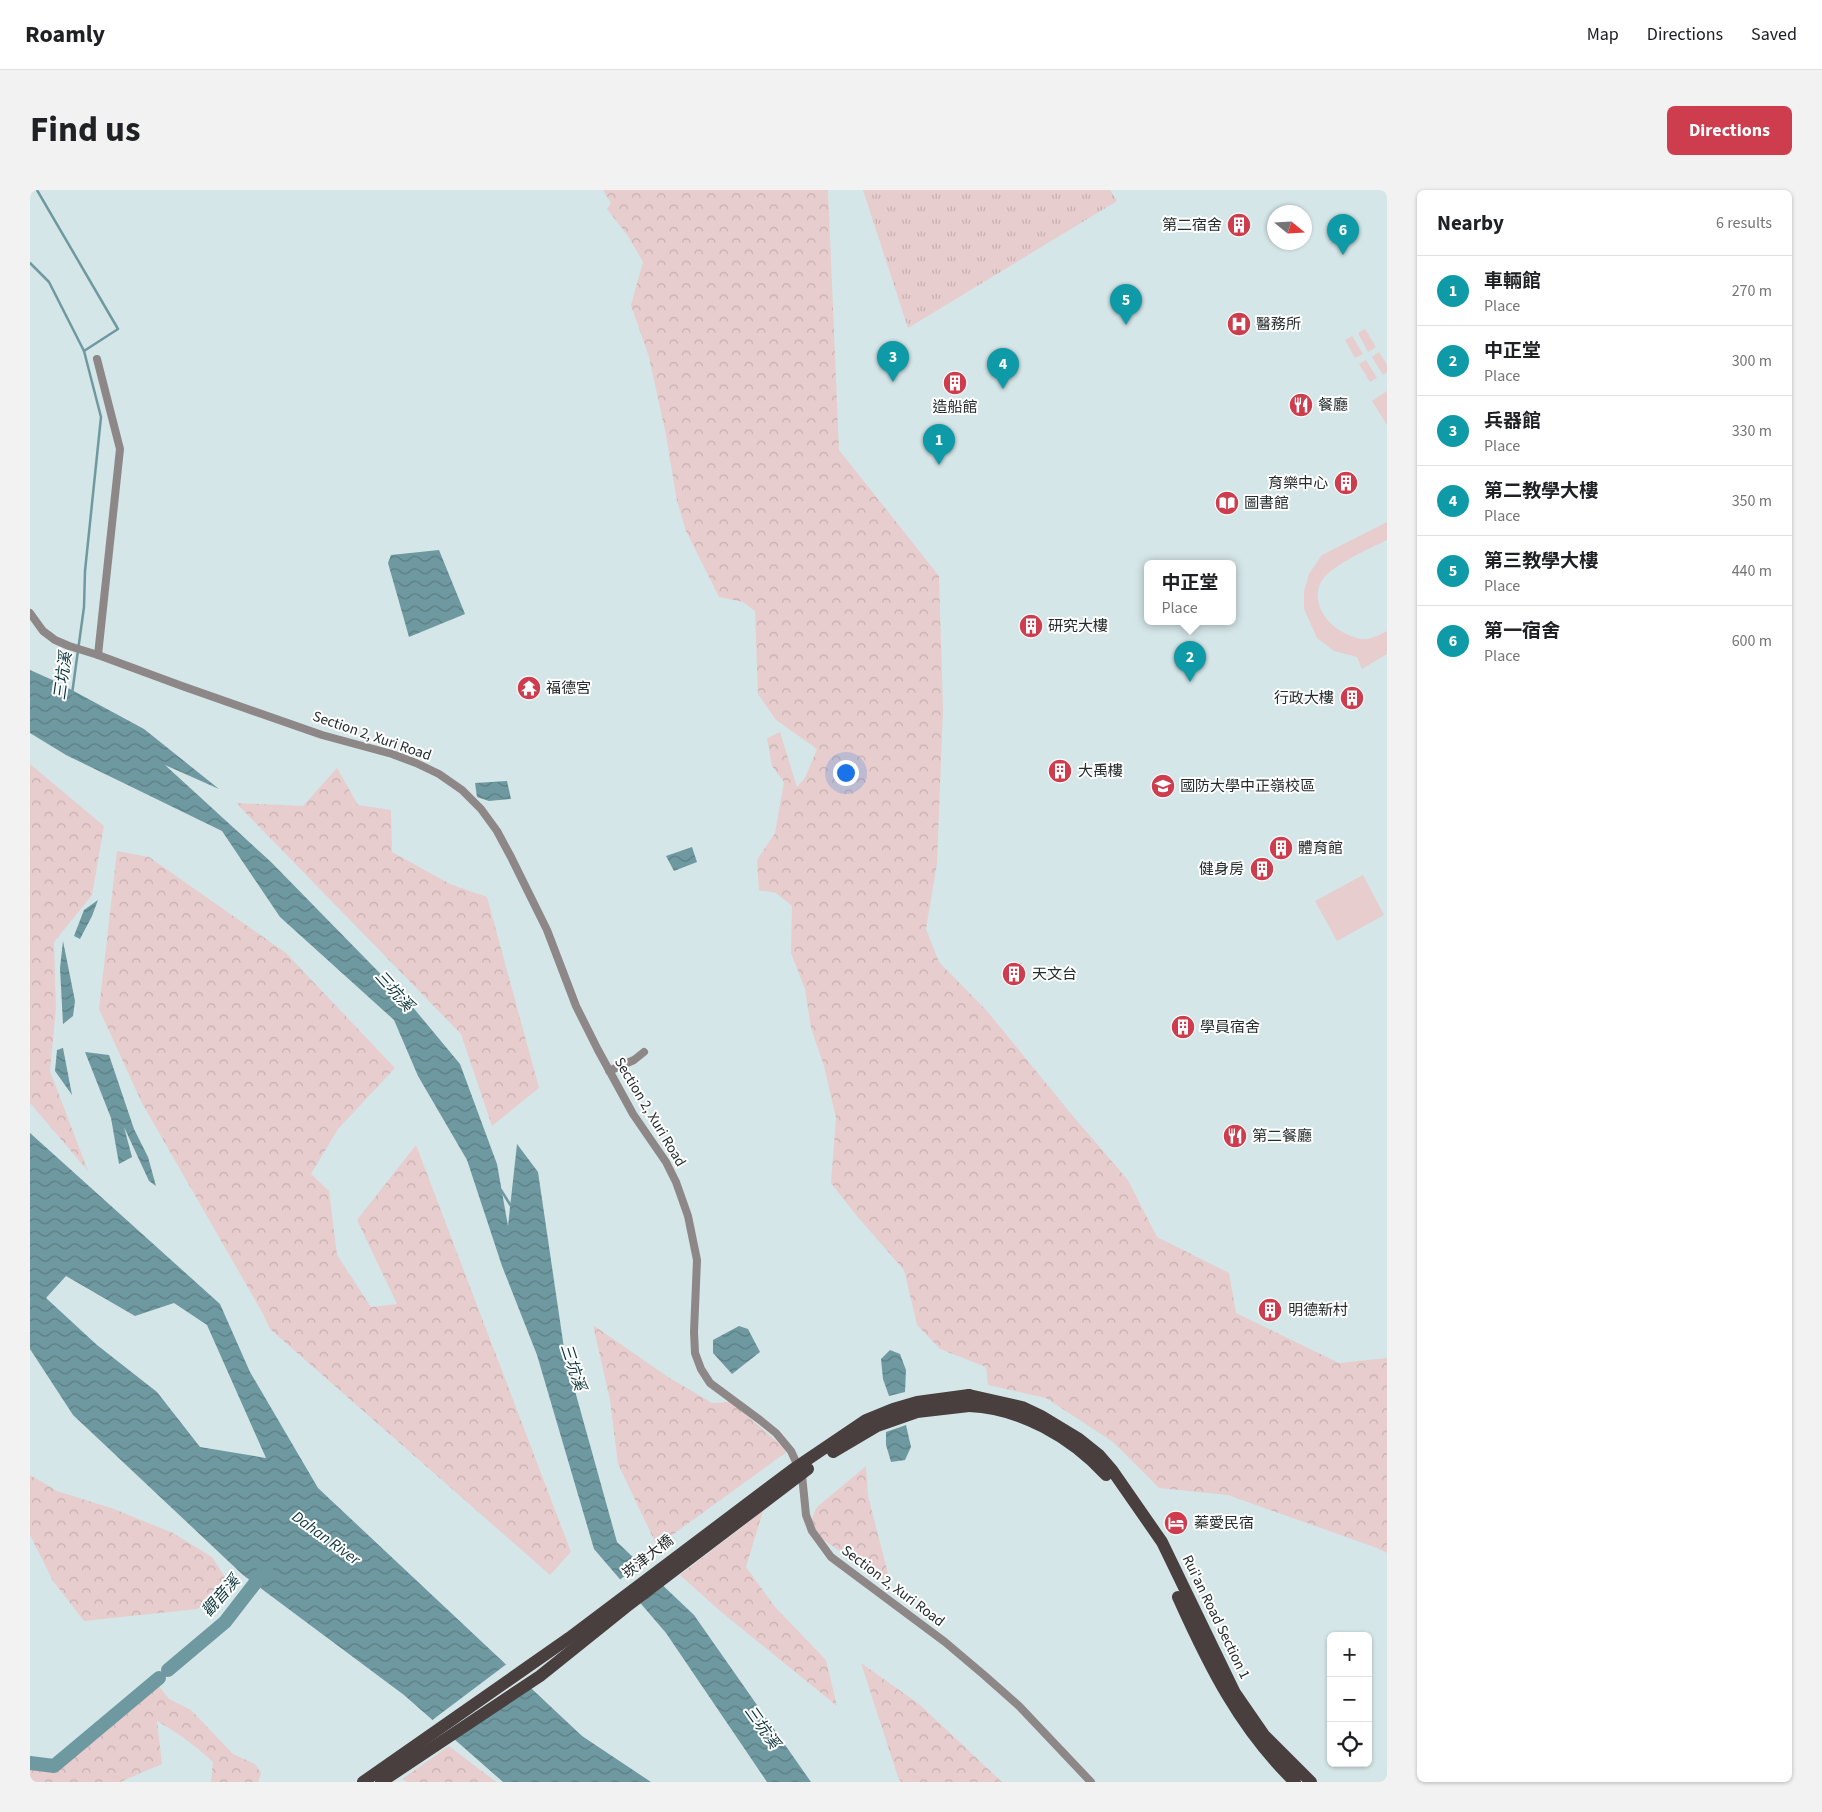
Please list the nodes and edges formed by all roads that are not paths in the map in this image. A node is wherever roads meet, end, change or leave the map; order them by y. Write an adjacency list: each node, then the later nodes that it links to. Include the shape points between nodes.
1 (97, 359): 3 (street, via 120,449)
2 (30, 613): 3 (street, Section 2, Xuri Road, via 43,631 55,640)
3 (96, 654): 5 (street, Section 2, Xuri Road, via 322,735 392,754 439,774 462,790 481,809 511,856 554,946 587,1030)
4 (644, 1052): 5 (street)
5 (609, 1071): 9 (street, Section 2, Xuri Road, via 666,1162 688,1216 697,1260 695,1353 710,1384 776,1433 791,1451 802,1475 806,1515 812,1531 831,1557 984,1674)
6 (969, 1400): 7 (main road, 崁津大橋, bridge, via 917,1402 860,1424 792,1470 569,1638); 8 (main road, 崁津大橋, bridge, via 877,1426 834,1451 626,1607 540,1676); 10 (main road, Rui'an Road Section 1, via 1036,1423 1083,1452 1105,1473 1123,1495 1164,1564 1205,1656 1234,1707 1251,1734); 11 (main road, Rui'an Road Section 1, via 1022,1407 1079,1439 1099,1455 1162,1542 1235,1693 1264,1735)
7 (363, 1782)
8 (381, 1782)
9 (1092, 1782)
10 (1295, 1782)
11 (1311, 1782)

